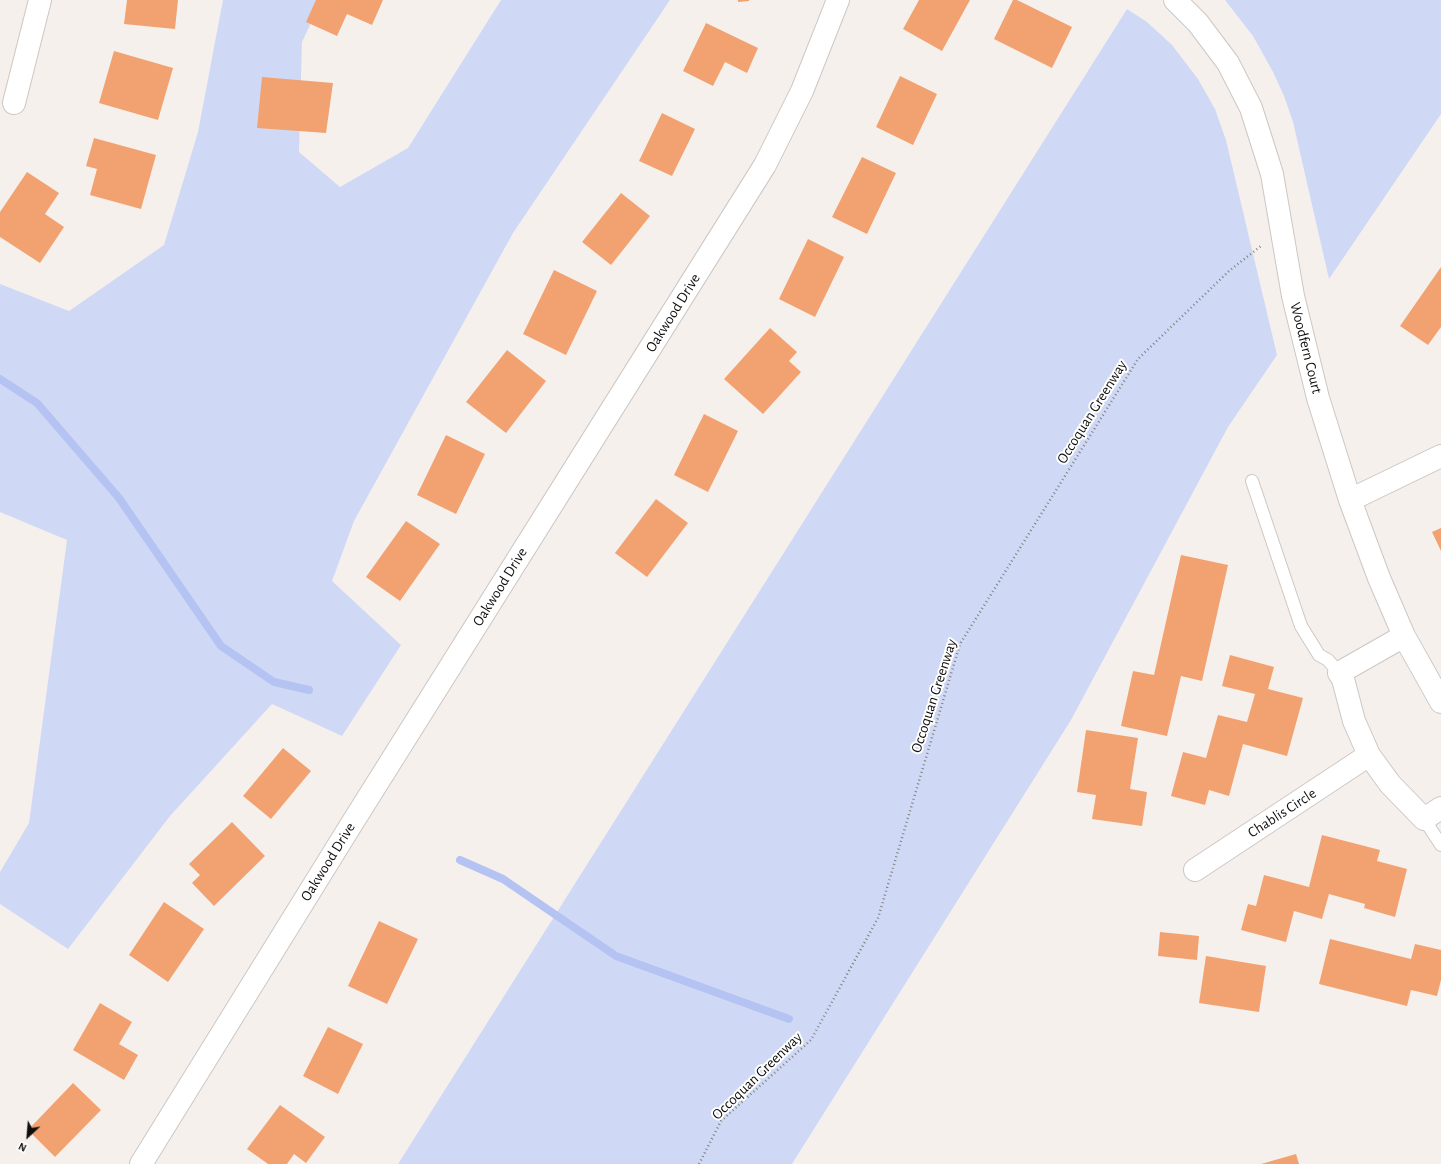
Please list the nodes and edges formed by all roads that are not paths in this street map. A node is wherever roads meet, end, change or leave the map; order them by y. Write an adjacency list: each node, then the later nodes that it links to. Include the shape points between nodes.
1 (40, 0): 4 (street)
2 (838, 0): 15 (street, Oakwood Drive, via 802,92 765,165)
3 (1174, 0): 7 (street, Woodfern Court, via 1198,23 1228,63 1251,108 1272,174 1293,296 1318,398)
4 (14, 103)
5 (1441, 456): 7 (street)
6 (1252, 481): 9 (lane, via 1301,626 1319,655 1328,660)
7 (1350, 500): 8 (street, Woodfern Court)
8 (1404, 636): 9 (street); 10 (street, Woodfern Court)
9 (1339, 672): 11 (street, via 1354,721)
10 (1441, 702)
11 (1369, 755): 12 (street, via 1390,784); 14 (street, Chablis Circle)
12 (1432, 814): 13 (lane)
13 (1441, 845)
14 (1195, 870)
15 (141, 1164)

